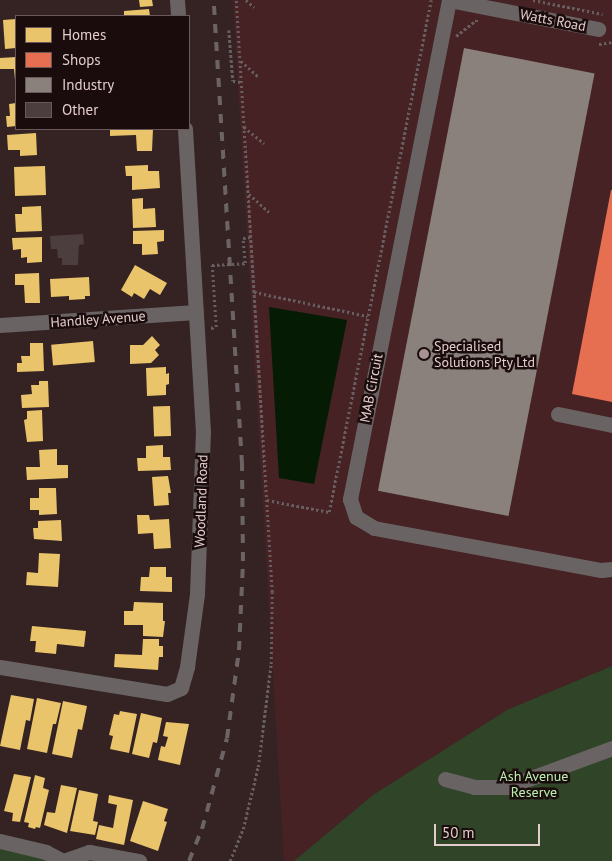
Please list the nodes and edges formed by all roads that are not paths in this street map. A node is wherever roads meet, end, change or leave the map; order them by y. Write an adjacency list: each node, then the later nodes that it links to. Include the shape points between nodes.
1 (177, 0): 3 (street)
2 (449, 0): 4 (street, Watts Road); 10 (street, MAB Circuit, via 350,499 356,517 374,528 601,570)
3 (178, 15)
4 (598, 29)
5 (185, 130): 6 (street, Woodland Road)
6 (196, 312): 7 (street, Handley Avenue); 11 (street, Woodland Road, via 203,432 197,594 182,688 167,694)
7 (0, 325)
8 (558, 414): 9 (street)
9 (612, 425)
10 (612, 569)
11 (0, 667)
12 (612, 748): 13 (street, via 507,787 474,787)
13 (445, 778)
14 (0, 841): 15 (street, via 46,852)
15 (63, 861): 16 (street, via 89,852)
16 (139, 861)

